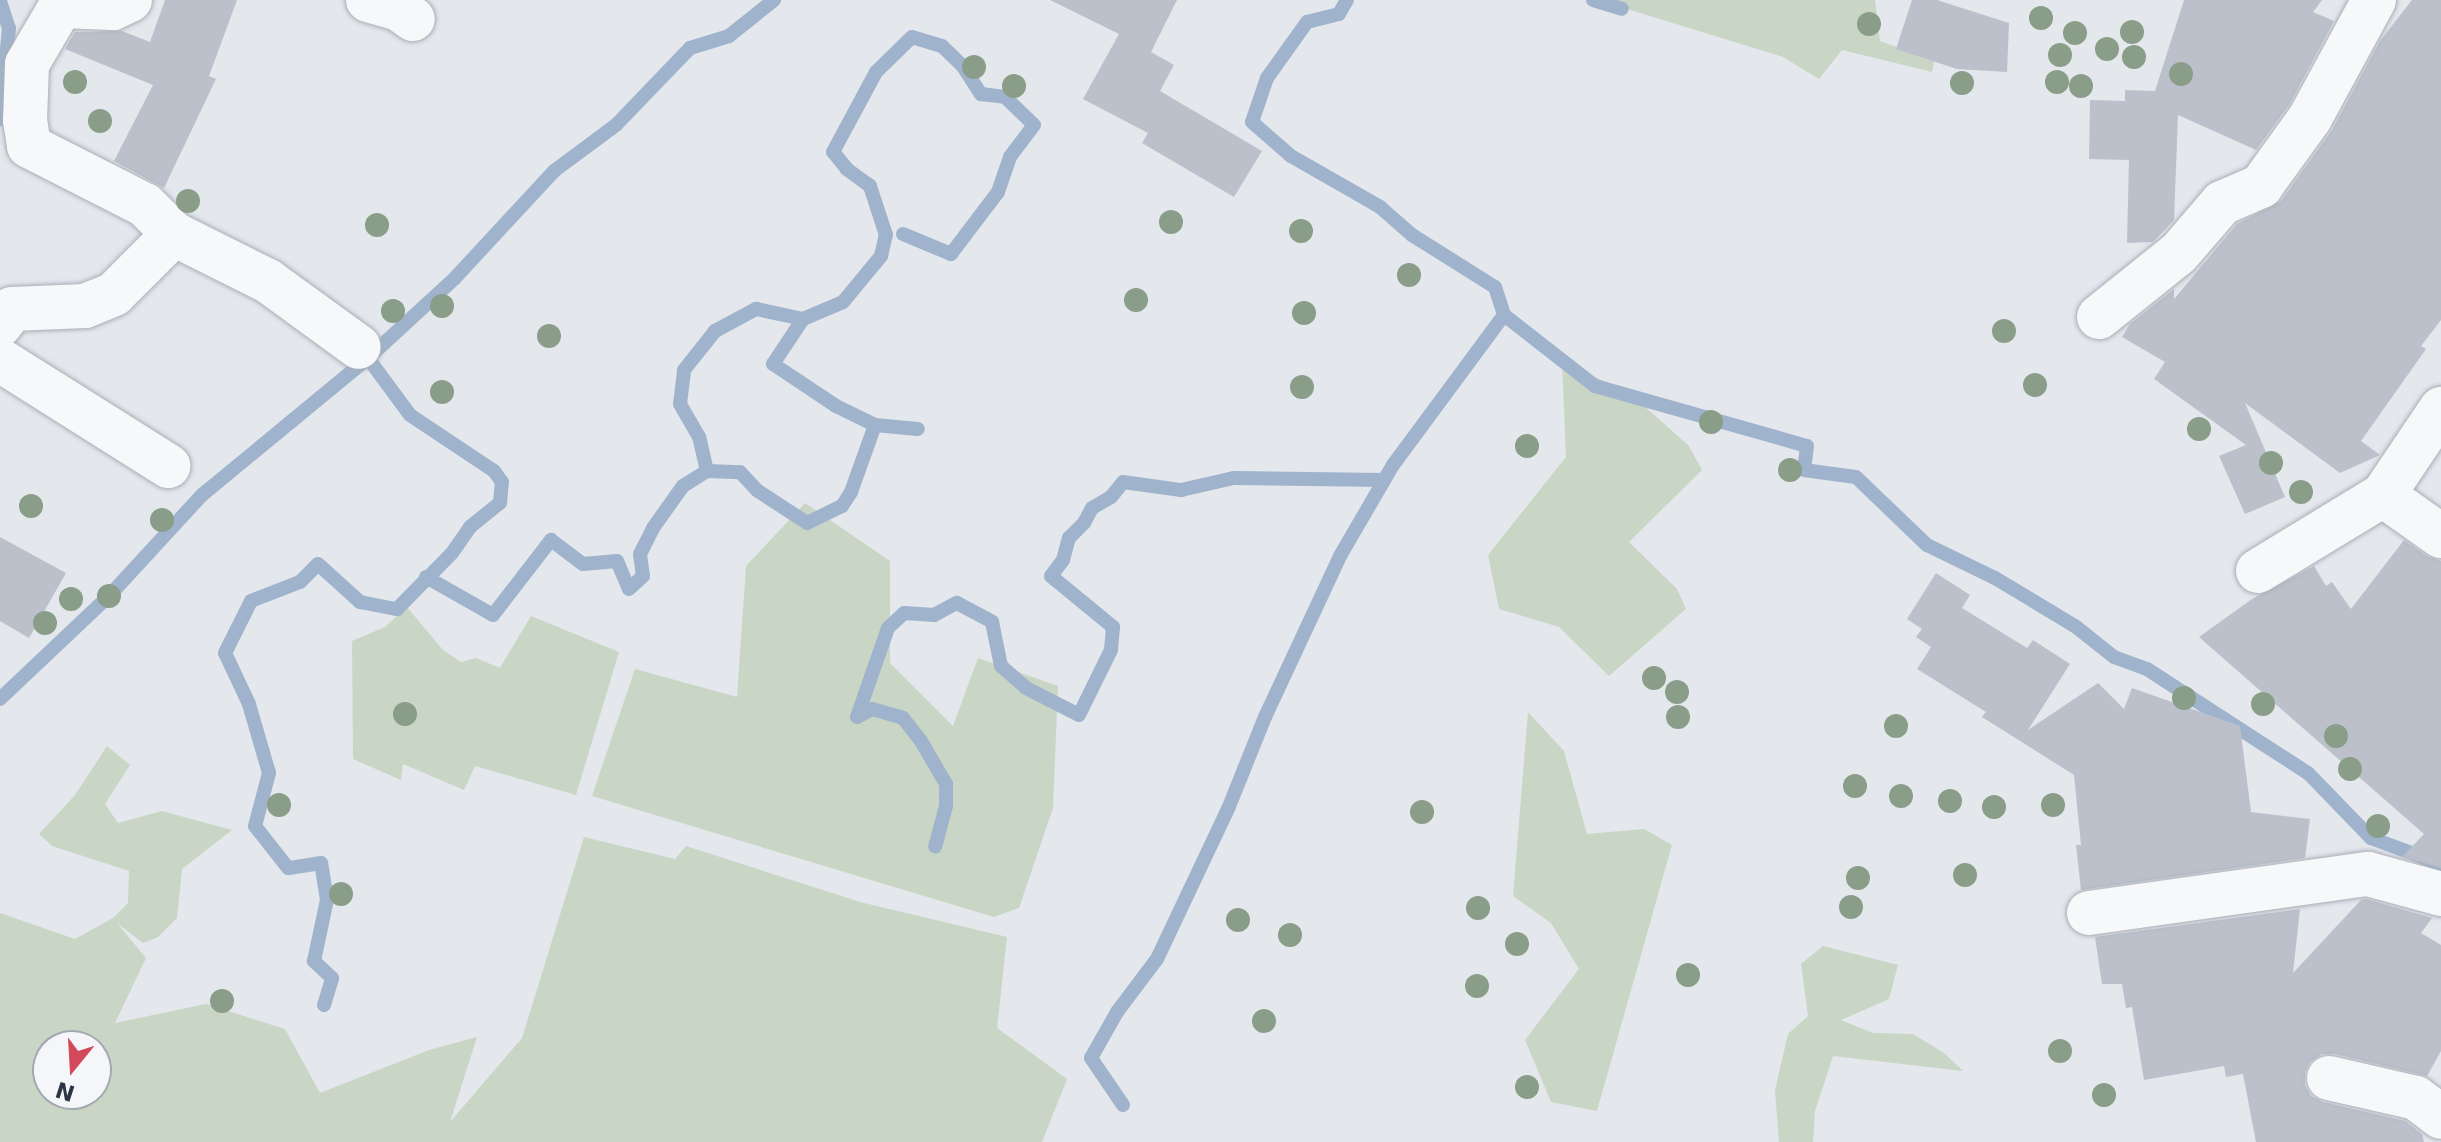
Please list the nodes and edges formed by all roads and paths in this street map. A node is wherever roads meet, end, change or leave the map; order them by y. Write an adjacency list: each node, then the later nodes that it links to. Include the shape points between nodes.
1 (130, 0): 5 (street, via 113,8 61,6 27,64 29,146 145,205)
2 (368, 0): 4 (street)
3 (2374, 0): 6 (street, via 2310,118 2261,186 2222,203 2179,253)
4 (413, 19)
5 (174, 234): 7 (street, via 114,294 85,306 12,309); 8 (street, via 268,281)
6 (2099, 317)
7 (0, 325)
8 (359, 347)
9 (0, 360): 11 (street)
10 (2441, 409): 12 (street)
11 (168, 466)
12 (2383, 495): 13 (street); 14 (street)
13 (2441, 536)
14 (2258, 571)
15 (2441, 894): 16 (street, via 2368,874)
16 (2089, 913)
17 (2441, 1077): 19 (street, via 2429,1094)
18 (2329, 1078): 20 (street, via 2416,1098)
19 (2441, 1110)
20 (2441, 1117)

